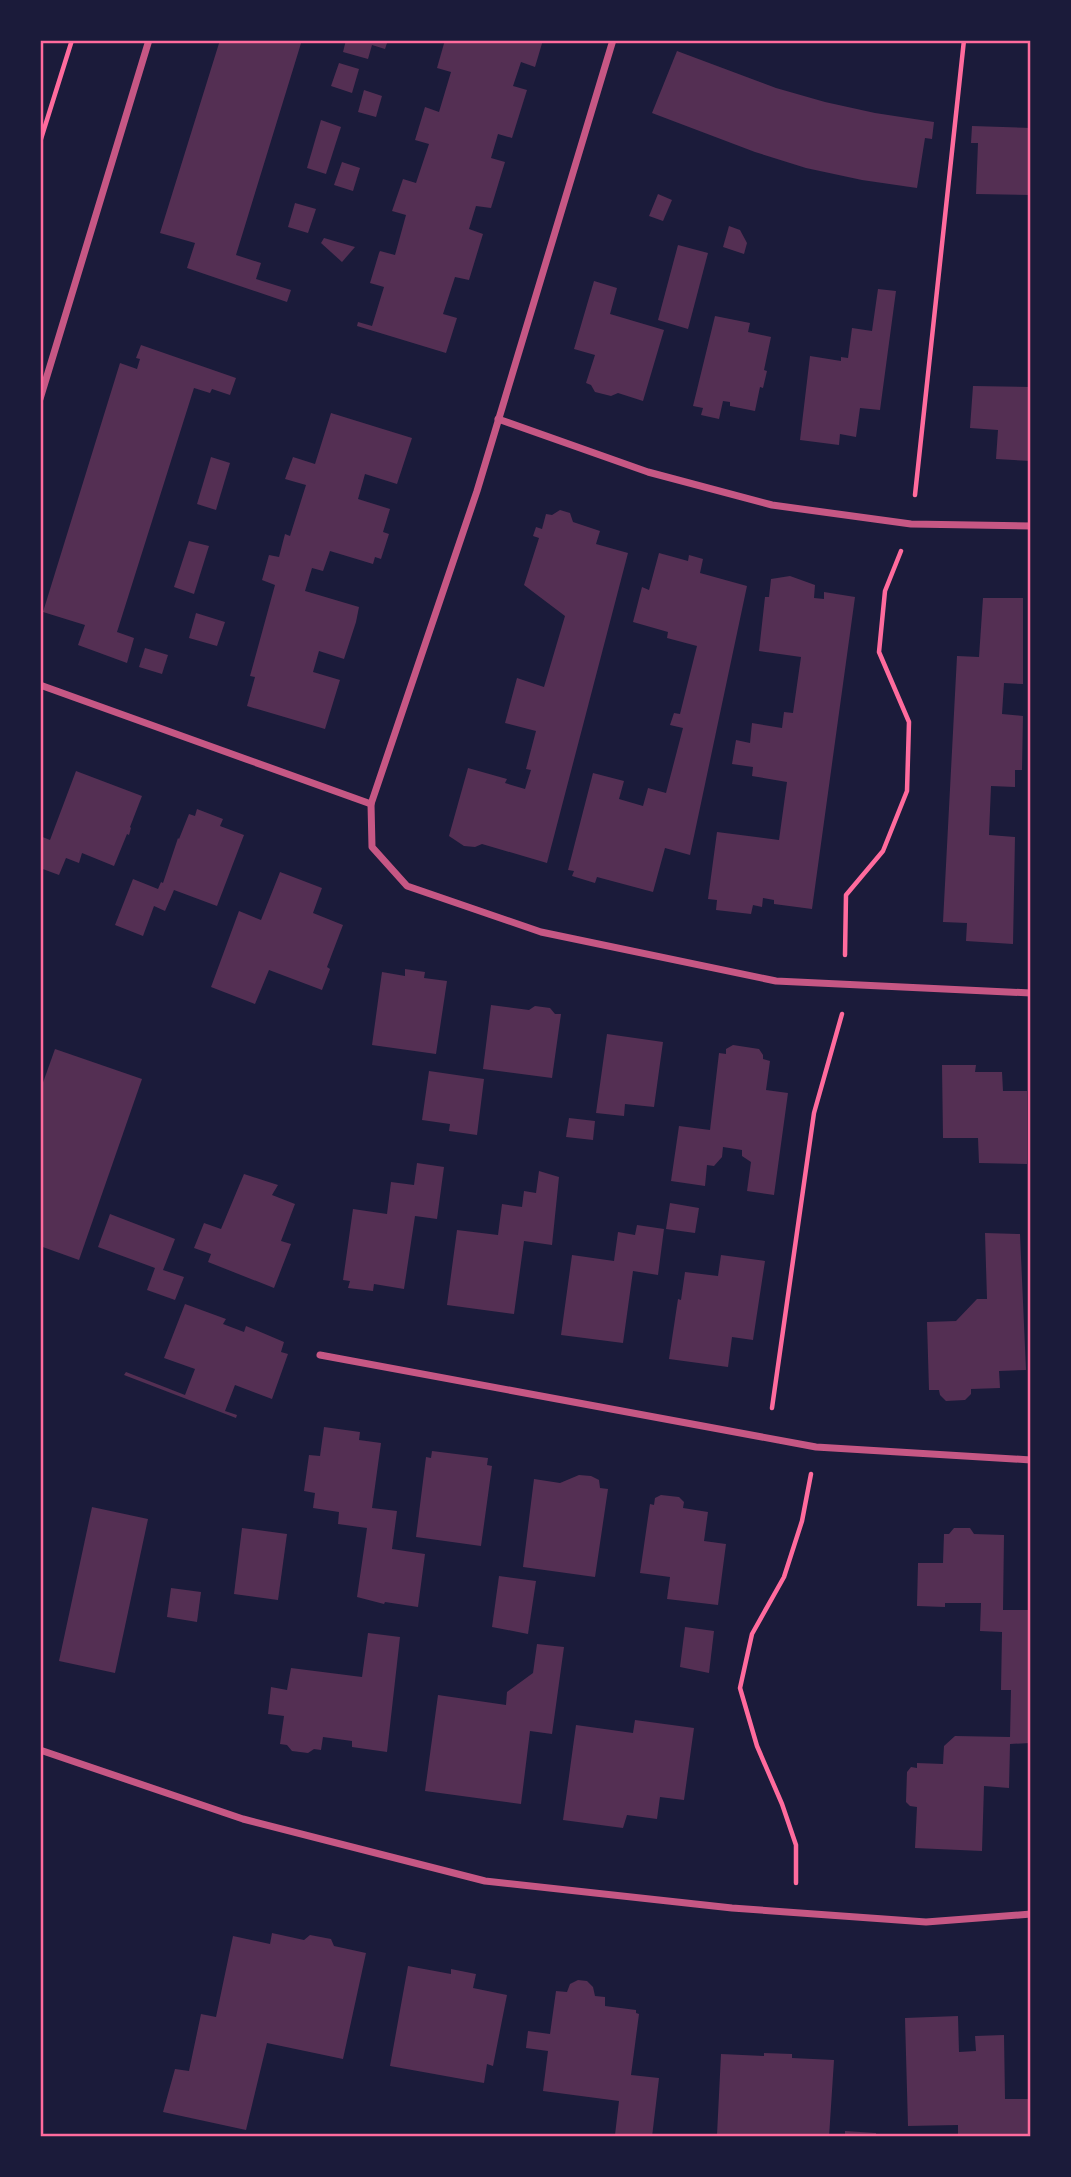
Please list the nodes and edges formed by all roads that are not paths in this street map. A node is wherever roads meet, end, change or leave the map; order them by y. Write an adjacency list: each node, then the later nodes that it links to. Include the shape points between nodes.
1 (149, 40): 3 (street)
2 (614, 40): 4 (street)
3 (40, 399)
4 (498, 419): 5 (street, via 648,472 772,505 911,524); 7 (street, via 478,491)
5 (1031, 526)
6 (40, 685): 7 (street)
7 (371, 804): 8 (street, via 372,847 407,886 541,932 776,981)
8 (1031, 993)
9 (320, 1355): 10 (street, via 816,1447)
10 (1031, 1460)
11 (40, 1750): 12 (street, via 243,1819 485,1881 733,1908 926,1922)
12 (1031, 1914)

